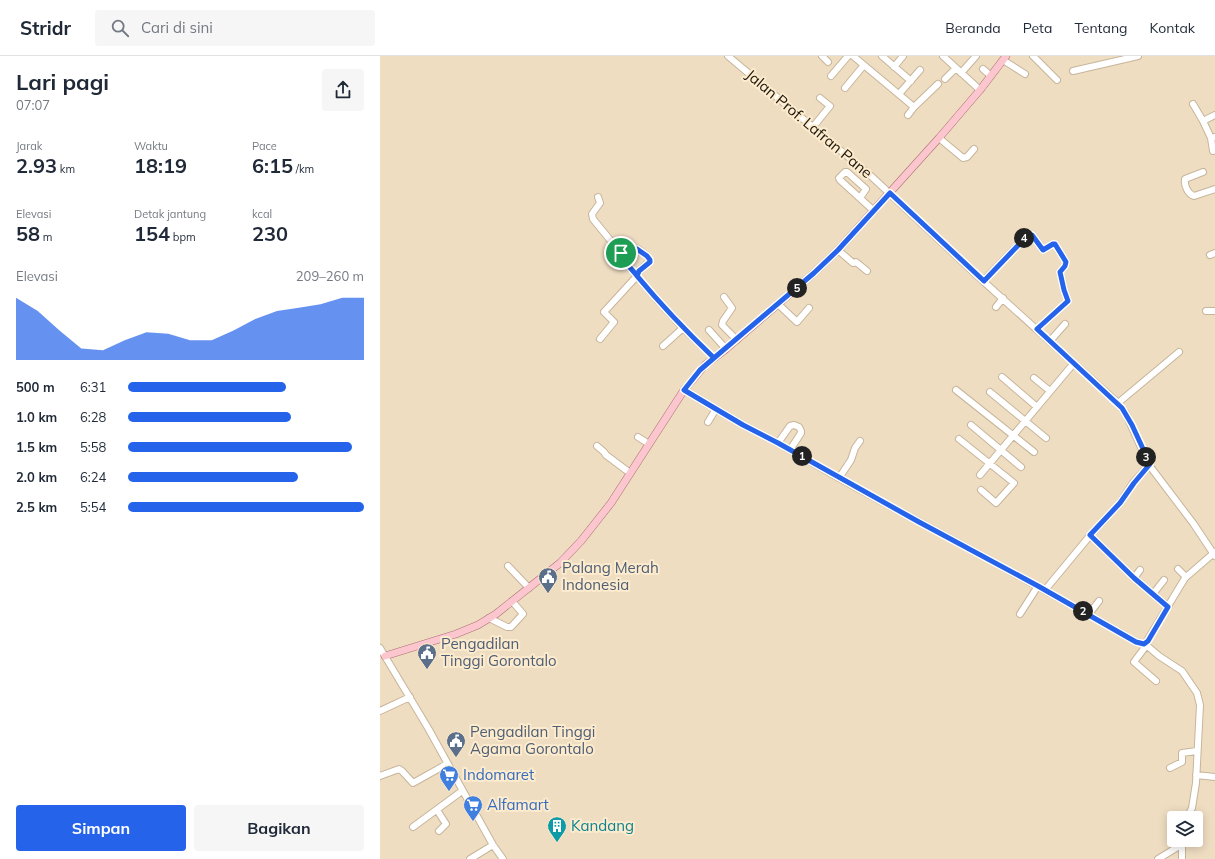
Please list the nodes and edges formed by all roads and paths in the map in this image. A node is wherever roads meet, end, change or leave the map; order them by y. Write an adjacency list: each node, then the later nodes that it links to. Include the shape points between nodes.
1 (728, 56): 37 (street, Jalan Prof. Lafran Pane)
2 (822, 56): 13 (street)
3 (848, 56): 22 (street)
4 (853, 56): 14 (street)
5 (882, 56): 15 (street)
6 (903, 56): 15 (street)
7 (943, 56): 16 (street)
8 (976, 56): 20 (street)
9 (1033, 56): 25 (street)
10 (1138, 56): 12 (street)
11 (1005, 58): 21 (street); 23 (main road)
12 (1115, 58): 19 (street)
13 (828, 62)
14 (864, 65): 28 (street); 30 (street)
15 (894, 67): 26 (street)
16 (956, 68): 20 (street); 24 (street)
17 (983, 69): 23 (street)
18 (920, 70): 26 (street)
19 (1073, 71)
20 (961, 73): 29 (street)
21 (1025, 74)
22 (831, 76)
23 (991, 76): 29 (main road)
24 (945, 79)
25 (1057, 80)
26 (911, 81): 30 (street)
27 (938, 84): 33 (street)
28 (845, 88)
29 (980, 90): 39 (main road)
30 (899, 94): 33 (street)
31 (820, 98): 37 (street, via 830,106)
32 (1193, 104): 36 (street)
33 (914, 107): 35 (street)
34 (1215, 114): 36 (street)
35 (908, 115)
36 (1203, 121): 38 (street)
37 (813, 127): 44 (street, Jalan Prof. Lafran Pane)
38 (1213, 137): 41 (street)
39 (939, 138): 40 (street, via 963,158); 44 (main road)
40 (974, 149)
41 (1213, 151)
42 (1203, 172): 43 (street, via 1185,179 1189,193 1194,196)
43 (1215, 189)
44 (890, 193): 47 (main road); 52 (street, Jalan Prof. Lafran Pane)
45 (598, 197): 49 (street, via 600,204 592,217)
46 (860, 198): 47 (street)
47 (874, 211): 48 (main road)
48 (838, 250): 50 (street, via 853,264 856,262); 55 (main road)
49 (621, 253): 51 (street); 51 (street, via 637,249 649,258 650,262)
50 (866, 271)
51 (637, 276): 61 (street); 64 (street, via 604,312 614,322)
52 (984, 281): 54 (street, Jalan Prof. Lafran Pane); 62 (street, via 1029,234 1043,250 1055,244 1066,262 1060,272 1068,301)
53 (724, 297): 65 (street, via 732,310 722,325)
54 (1003, 298): 56 (street); 62 (street, Jalan Prof. Lafran Pane)
55 (778, 304): 57 (street, via 797,322); 65 (main road)
56 (996, 307)
57 (809, 308)
58 (1206, 311): 59 (street)
59 (1215, 311)
60 (1065, 324): 66 (street)
61 (683, 328): 67 (street); 70 (street)
62 (1037, 329): 66 (street, Jalan Prof. Lafran Pane)
63 (709, 330): 68 (street)
64 (600, 339)
65 (737, 340): 68 (main road)
66 (1050, 341): 71 (street, Jalan Prof. Lafran Pane)
67 (663, 346)
68 (726, 349): 70 (main road)
69 (1179, 352): 78 (street)
70 (714, 358): 74 (main road, via 700,370)
71 (1074, 363): 76 (street); 78 (street, Jalan Prof. Lafran Pane)
72 (1002, 377): 79 (street)
73 (1034, 378): 76 (street)
74 (684, 390): 80 (street); 90 (main road)
75 (956, 390): 84 (street)
76 (1050, 391): 79 (street)
77 (990, 392): 81 (street)
78 (1118, 403): 96 (street, Jalan Prof. Lafran Pane)
79 (1037, 407): 81 (street)
80 (716, 409): 82 (street); 89 (street)
81 (1025, 421): 84 (street); 87 (street)
82 (708, 422)
83 (971, 426): 93 (street)
84 (1013, 435): 93 (street); 94 (street)
85 (638, 437): 90 (street)
86 (959, 438): 95 (street)
87 (1046, 438)
88 (860, 441): 100 (street)
89 (778, 443): 92 (street); 92 (street, via 790,426 799,427 801,431)
90 (649, 444): 98 (main road)
91 (597, 446): 98 (street)
92 (790, 450): 100 (street)
93 (1000, 450): 95 (street); 97 (street)
94 (1034, 452)
95 (990, 463): 99 (street); 101 (street, via 1014,483 996,503)
96 (1150, 464): 102 (street, via 1120,503); 103 (street, Jalan Prof. Lafran Pane)
97 (1021, 467)
98 (630, 473): 111 (main road, via 578,545)
99 (980, 475)
100 (839, 478): 110 (street)
101 (981, 490)
102 (1090, 535): 108 (street); 112 (street)
103 (1214, 554): 107 (street)
104 (508, 566): 111 (street)
105 (1178, 569): 107 (street)
106 (1140, 570): 108 (street)
107 (1186, 577): 116 (street)
108 (1134, 578): 113 (street)
109 (1164, 580): 113 (street)
110 (1038, 586): 112 (street); 117 (street)
111 (529, 588): 114 (main road)
112 (1046, 590): 118 (street)
113 (1153, 594): 116 (street)
114 (512, 601): 119 (main road); 119 (street, via 523,614 511,627)
115 (1099, 601): 118 (street)
116 (1168, 607): 120 (street)
117 (1020, 614)
118 (1089, 614): 120 (street)
119 (489, 618): 122 (main road, via 456,634)
120 (1145, 645): 123 (street, via 1134,662); 126 (street, via 1182,671 1197,693 1200,705)
121 (380, 648): 122 (street)
122 (382, 658): 124 (street)
123 (1156, 680)
124 (410, 697): 125 (street); 127 (street)
125 (380, 711)
126 (1197, 751): 128 (street, via 1182,753 1182,762); 129 (street)
127 (447, 764): 130 (street, via 413,784 399,769); 132 (street)
128 (1170, 768)
129 (1196, 775): 131 (street); 134 (street)
130 (380, 776)
131 (1215, 777)
132 (462, 791): 133 (street); 137 (street)
133 (437, 810): 135 (street); 136 (street, via 446,824)
134 (1190, 811)
135 (413, 827)
136 (439, 831)
137 (492, 845): 140 (street); 141 (street)
138 (1175, 847): 142 (street)
139 (1181, 847): 143 (street)
140 (470, 859)
141 (503, 859)
142 (1158, 859)
143 (1182, 859)

